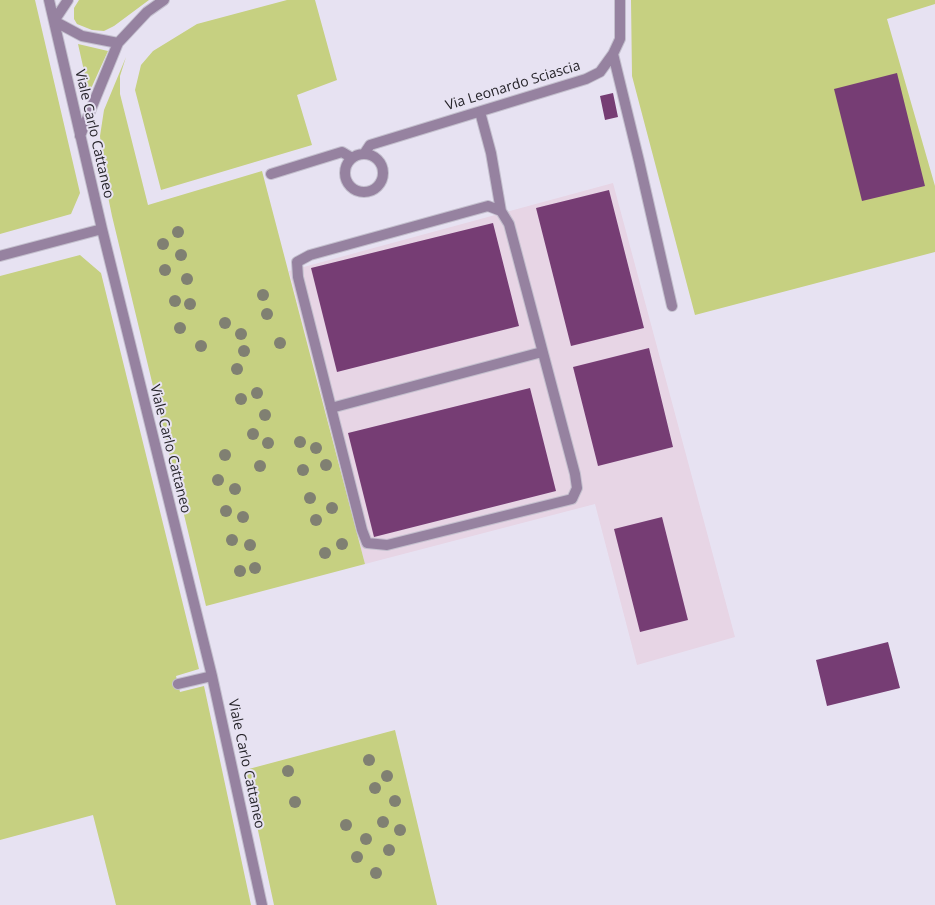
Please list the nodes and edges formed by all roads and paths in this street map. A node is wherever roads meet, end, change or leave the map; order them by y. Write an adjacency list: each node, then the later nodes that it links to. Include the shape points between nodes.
1 (49, 0): 5 (street, Viale Carlo Cattaneo)
2 (68, 0): 5 (street)
3 (164, 0): 6 (street, via 147,12)
4 (620, 0): 7 (street, Via Leonardo Sciascia, via 620,39)
5 (54, 21): 6 (street, via 82,36); 9 (street, Viale Carlo Cattaneo)
6 (118, 43): 9 (street)
7 (613, 54): 8 (street, Via Leonardo Sciascia, via 600,72 586,79); 16 (street)
8 (480, 112): 10 (street, Via Leonardo Sciascia, via 370,145); 13 (street)
9 (80, 136): 14 (street, Viale Carlo Cattaneo)
10 (364, 154): 11 (street); 11 (street, via 374,157 383,173 378,185 368,191 356,190 347,182 345,170)
11 (352, 158): 12 (street, via 342,152)
12 (272, 174)
13 (502, 211): 17 (street, via 508,224); 18 (street, via 488,206 310,255 297,262 298,277)
14 (102, 229): 15 (street); 19 (street, Viale Carlo Cattaneo)
15 (0, 256)
16 (672, 306)
17 (542, 352): 18 (street); 18 (street, via 577,488 572,499 387,545 367,543)
18 (331, 408)
19 (212, 676): 20 (street); 21 (street, Viale Carlo Cattaneo)
20 (178, 684)
21 (262, 905)

